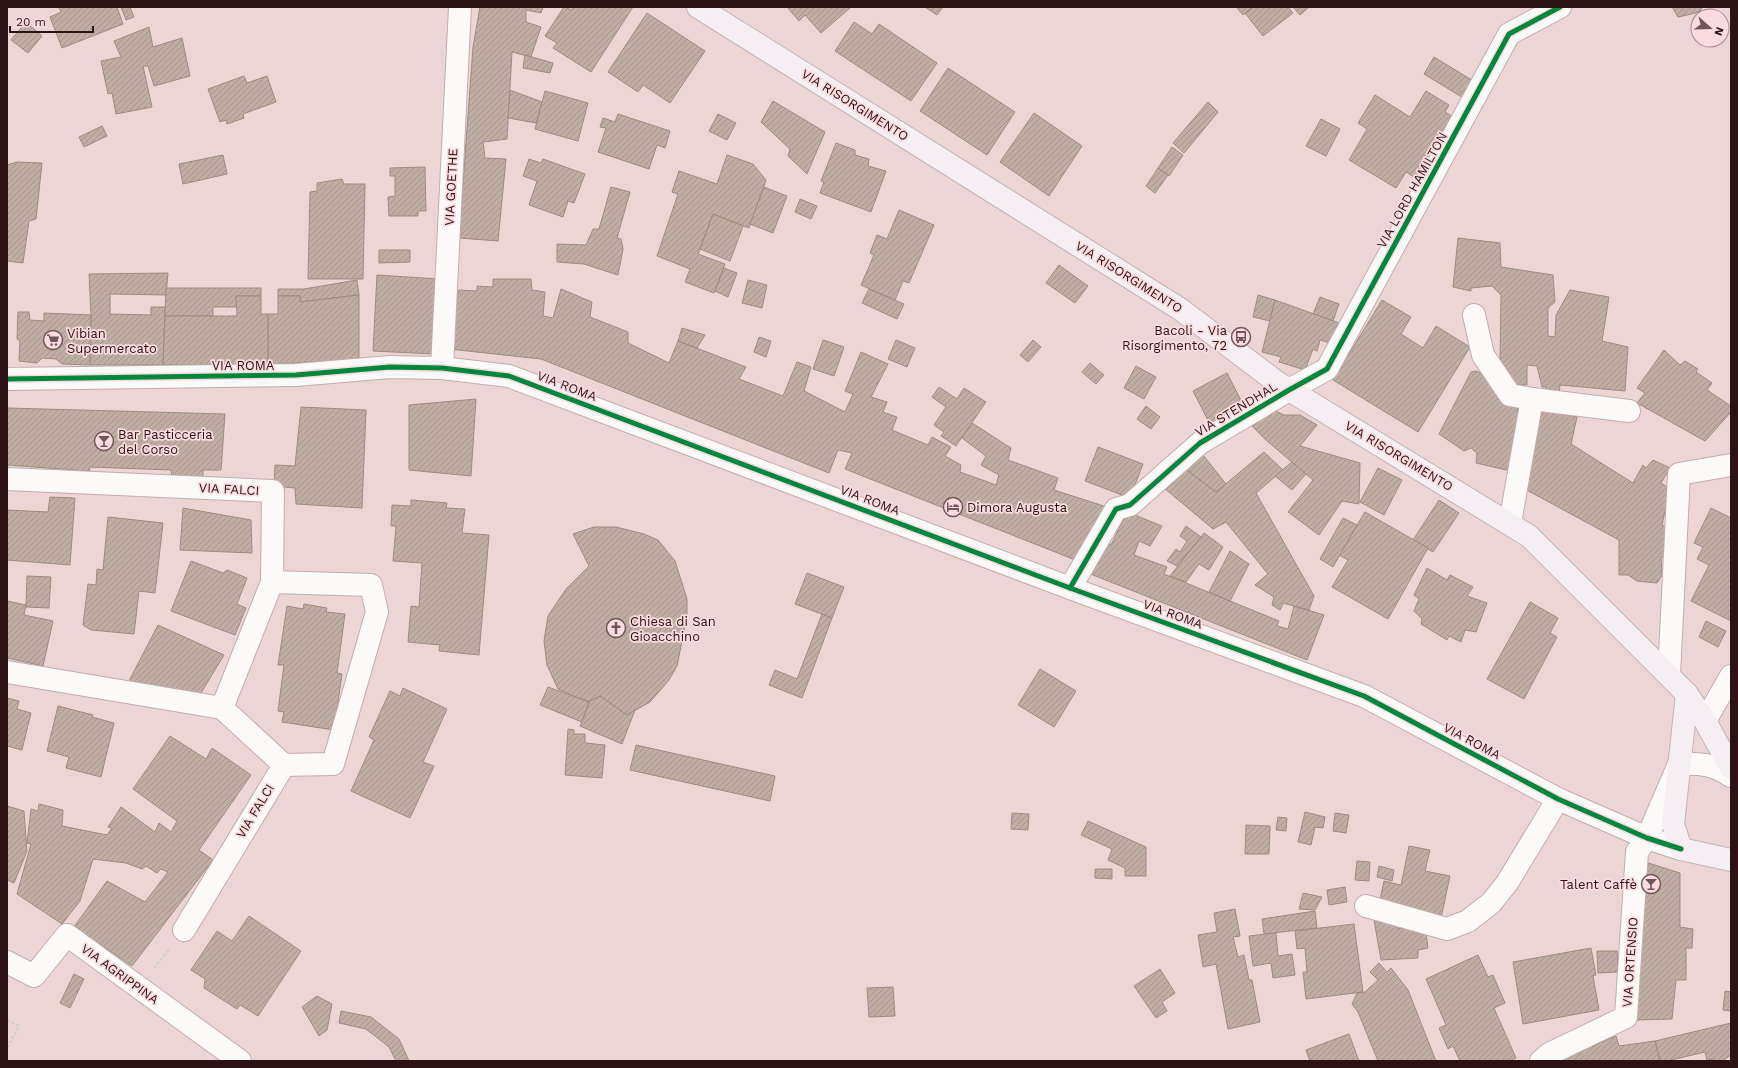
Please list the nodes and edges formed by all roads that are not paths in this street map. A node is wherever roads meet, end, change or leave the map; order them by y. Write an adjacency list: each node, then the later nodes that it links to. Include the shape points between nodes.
1 (460, 7): 5 (street, VIA GOETHE)
2 (698, 7): 7 (main road, VIA RISORGIMENTO, via 1180,309)
3 (1560, 7): 7 (street, VIA LORD HAMILTON, via 1509,34 1327,369)
4 (1474, 315): 8 (street, via 1483,355 1510,395)
5 (442, 368): 6 (street, VIA ROMA, via 390,367 296,375); 14 (street, VIA ROMA, via 509,376)
6 (7, 379)
7 (1289, 390): 12 (main road, VIA RISORGIMENTO); 14 (street, VIA STENDHAL, via 1200,443 1130,505 1116,509)
8 (1532, 399): 9 (street); 12 (street)
9 (1629, 411)
10 (1731, 465): 16 (street, via 1679,474)
11 (7, 480): 13 (street, VIA FALCI, via 273,491)
12 (1510, 523): 16 (main road, VIA RISORGIMENTO, via 1529,536)
13 (272, 582): 19 (street, VIA FALCI); 21 (street, via 372,585 377,612 334,764)
14 (1070, 588): 25 (street, VIA ROMA, via 1364,696)
15 (7, 672): 19 (street)
16 (1669, 675): 18 (main road, VIA RISORGIMENTO)
17 (1731, 676): 20 (street)
18 (1687, 694): 20 (main road, VIA RISORGIMENTO); 22 (main road)
19 (222, 708): 21 (street)
20 (1705, 721): 23 (main road, VIA RISORGIMENTO)
21 (284, 764): 30 (street, VIA FALCI)
22 (1679, 764): 24 (street, via 1702,763 1721,769); 26 (street); 27 (main road, via 1673,824)
23 (1731, 768)
24 (1731, 776)
25 (1558, 799): 26 (street, VIA ROMA); 29 (street, via 1507,883 1491,903 1468,922 1447,930)
26 (1647, 838): 27 (street, VIA ROMA); 33 (street, VIA ORTENSIO, via 1637,852 1626,1017 1549,1054)
27 (1681, 849): 28 (main road, VIA ROMA)
28 (1728, 856)
29 (1366, 906)
30 (184, 930)
31 (7, 962): 32 (street, VIA AGRIPPINA, via 34,976 67,935)
32 (240, 1061)
33 (1541, 1061)

